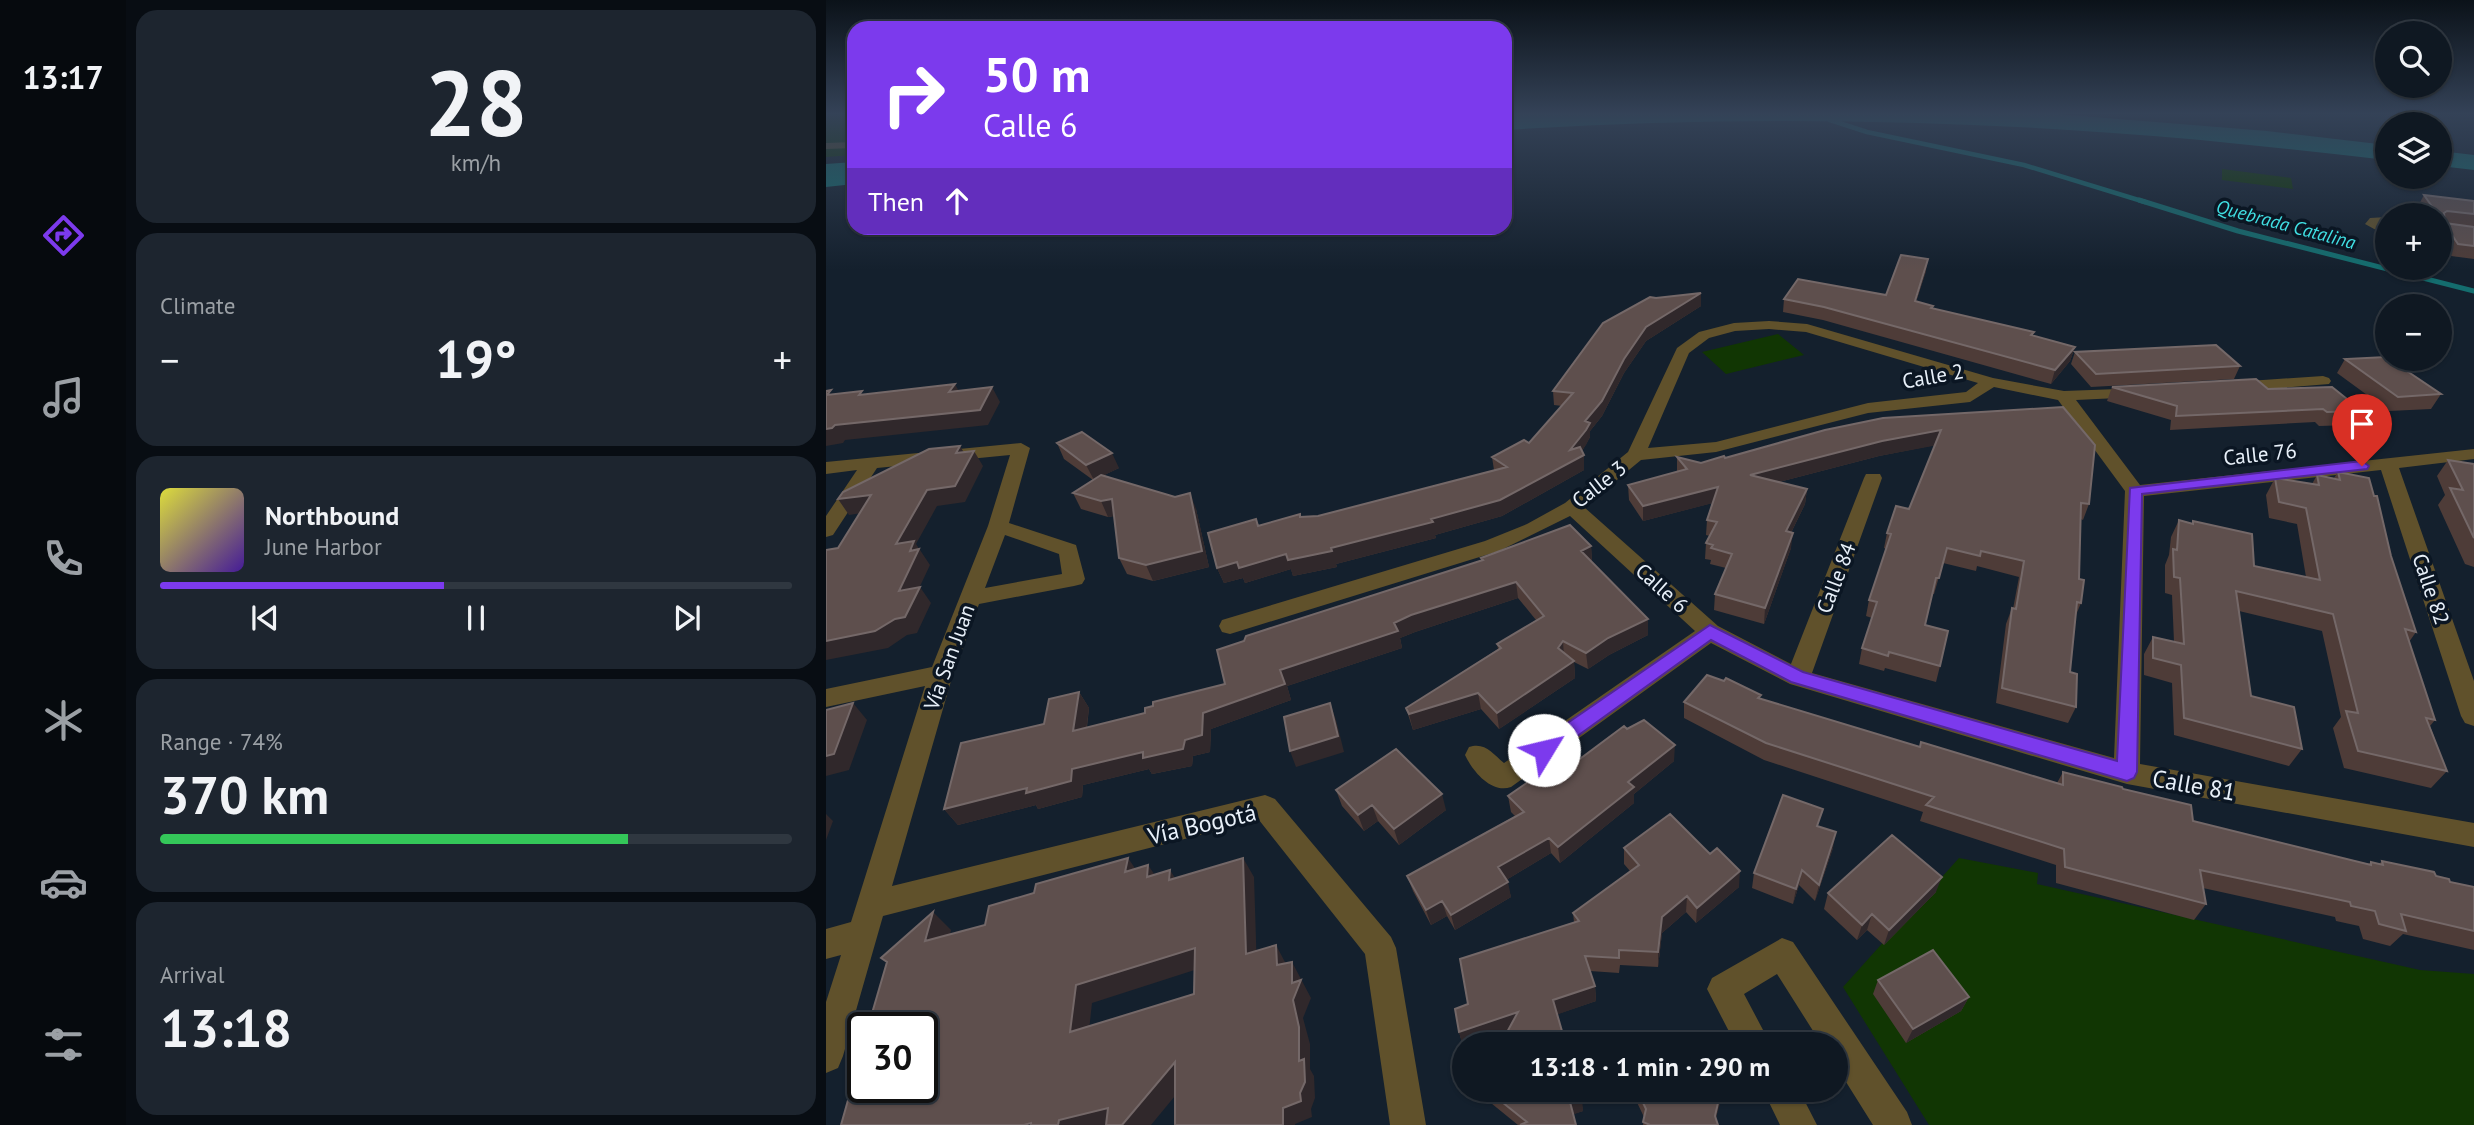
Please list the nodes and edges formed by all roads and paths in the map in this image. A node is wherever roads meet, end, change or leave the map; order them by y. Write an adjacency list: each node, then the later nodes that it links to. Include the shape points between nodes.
1 (2305, 367): 3 (street, via 2328,385)
2 (1991, 382): 5 (street, Calle 2); 7 (street, Calle 2, via 1970,397 1868,408 1716,447); 7 (street, Calle 3, via 1807,328 1734,327 1704,335 1682,351)
3 (2214, 388)
4 (2160, 391): 5 (street, Calle 2)
5 (2064, 396): 12 (street)
6 (2474, 454): 9 (street, Calle 76)
7 (1636, 455): 13 (street, Calle 3)
8 (872, 462): 10 (street, Vía San Juan); 14 (street, Vía San Juan, via 1021,448); 15 (street)
9 (2388, 463): 12 (street, Calle 76); 22 (street, Calle 82)
10 (826, 468)
11 (1873, 478): 20 (street, Calle 84)
12 (2135, 491): 24 (street)
13 (1572, 507): 17 (street, Calle 3, via 1492,546); 18 (street, Calle 6)
14 (998, 526): 16 (street, Vía San Juan); 16 (street, via 1069,550 1074,579)
15 (826, 531)
16 (970, 598): 19 (street, Vía San Juan)
17 (1230, 626)
18 (1710, 632): 20 (street, Calle 6); 23 (street, via 1502,779)
19 (941, 674): 21 (street); 26 (street, Vía San Juan)
20 (1798, 678): 24 (street, Calle 81)
21 (826, 698)
22 (2474, 716)
23 (1478, 755)
24 (2127, 772): 25 (street, Calle 81)
25 (2474, 835)
26 (867, 920): 27 (street); 31 (street, Vía San Juan); 33 (street, Vía Bogotá, via 1265,807 1380,948)
27 (826, 944)
28 (1747, 1032): 29 (street, via 1723,989 1782,953)
29 (1833, 1032)
30 (1848, 1054): 35 (street)
31 (826, 1056)
32 (1787, 1102): 34 (street)
33 (1408, 1125)
34 (1799, 1125)
35 (1894, 1125)

